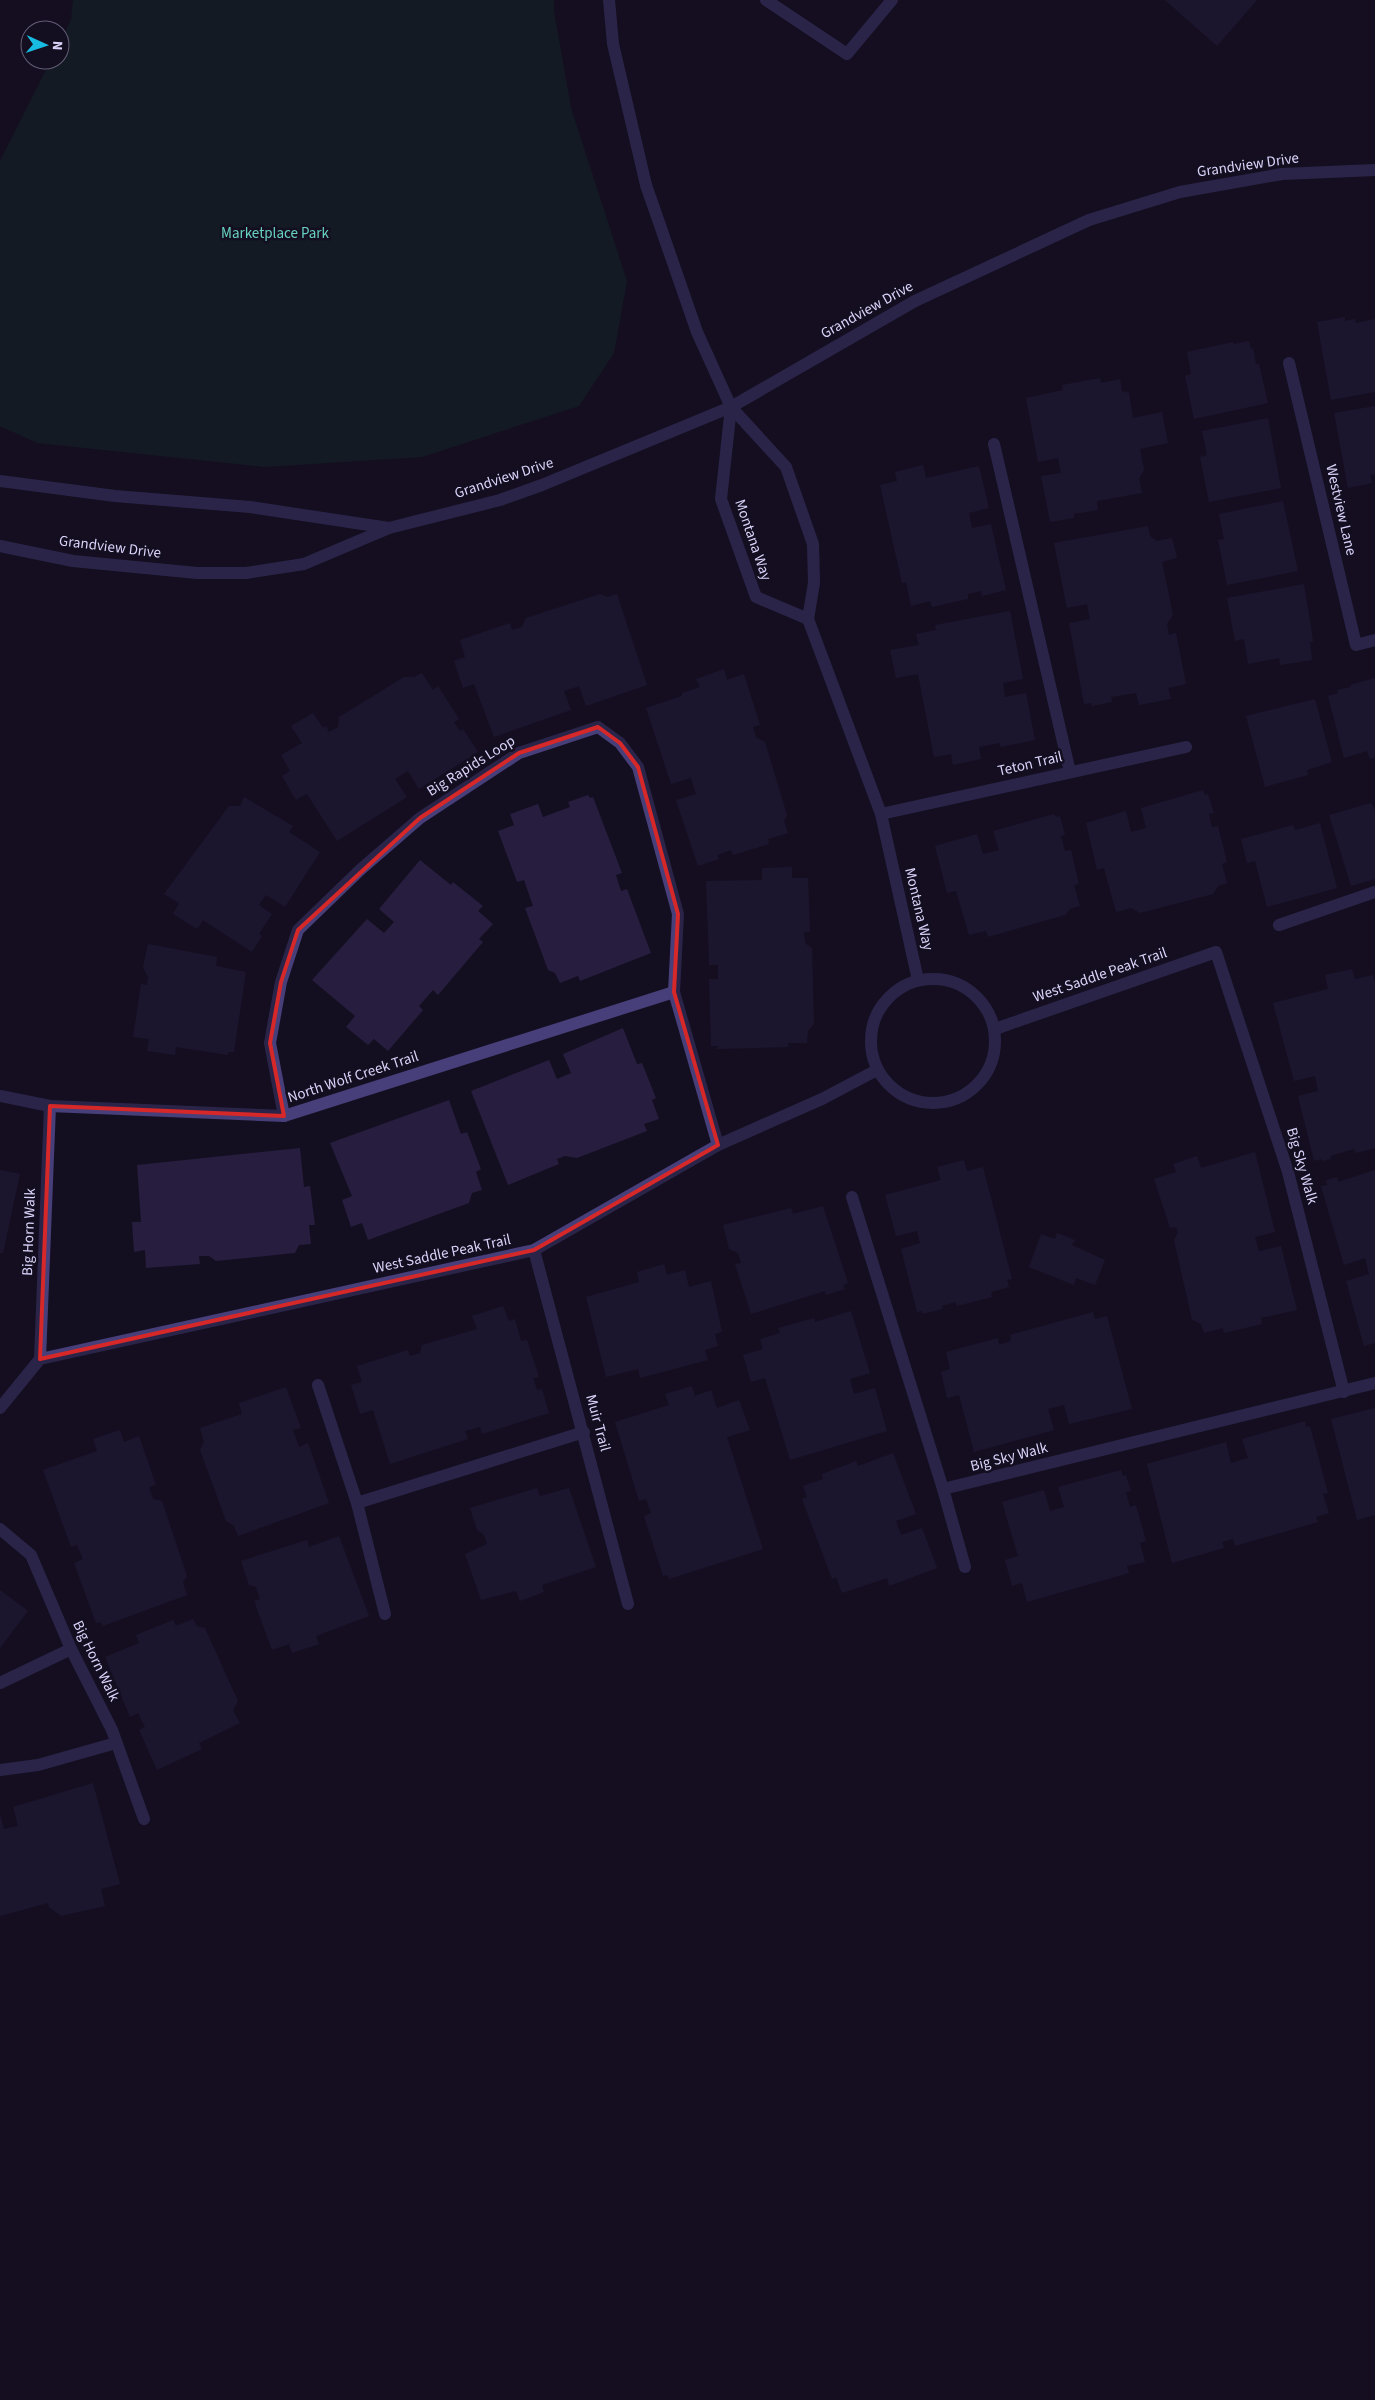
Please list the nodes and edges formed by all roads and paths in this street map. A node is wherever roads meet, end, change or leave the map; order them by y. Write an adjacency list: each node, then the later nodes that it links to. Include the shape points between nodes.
1 (609, 0): 6 (street, via 613,44 646,185 697,332)
2 (766, 0): 3 (street, via 847,54)
3 (892, 0)
4 (1375, 170): 6 (street, Grandview Drive, via 1282,174 1180,192 1088,220 915,300)
5 (1289, 363): 12 (street, Westview Lane, via 1356,645)
6 (731, 406): 9 (street, Grandview Drive, via 637,447 500,500); 11 (street, Montana Way, via 786,467 813,544 814,583); 11 (street, Montana Way, via 721,499 756,596)
7 (994, 444): 14 (street)
8 (0, 481): 9 (street, Grandview Drive, via 115,496 250,507)
9 (388, 528): 10 (street, Grandview Drive, via 304,564 246,574 197,573 73,561)
10 (0, 546)
11 (808, 619): 15 (street, Montana Way)
12 (1375, 640)
13 (1186, 747): 14 (street, Teton Trail)
14 (1070, 772): 15 (street, Teton Trail)
15 (881, 814): 19 (street, Montana Way)
16 (1375, 892): 17 (street)
17 (1278, 925)
18 (1216, 952): 21 (street, West Saddle Peak Trail); 32 (street, Big Sky Walk, via 1288,1172)
19 (918, 980): 21 (street, via 938,978 958,983 974,994 988,1010); 22 (street, via 893,994 876,1016 871,1034)
20 (674, 992): 25 (street, North Wolf Creek Trail); 25 (street, Big Rapids Loop, via 678,914 638,767 620,743 598,727 518,753 420,818 298,930 281,982 270,1043); 26 (street, Big Rapids Loop)
21 (995, 1029): 22 (street, via 995,1049 990,1068 979,1085 963,1097 925,1104 906,1098)
22 (877, 1070): 26 (street, West Saddle Peak Trail, via 822,1099)
23 (0, 1096): 24 (street, North Wolf Creek Trail)
24 (50, 1106): 25 (street, North Wolf Creek Trail); 29 (street, Big Horn Walk)
25 (284, 1116)
26 (718, 1145): 28 (street, West Saddle Peak Trail)
27 (852, 1197): 35 (street)
28 (534, 1250): 29 (street, West Saddle Peak Trail); 34 (street, Muir Trail)
29 (40, 1359): 33 (street)
30 (1375, 1383): 32 (street, Big Sky Walk)
31 (318, 1385): 36 (street)
32 (1344, 1392): 35 (street, Big Sky Walk)
33 (0, 1408)
34 (584, 1432): 36 (street); 39 (street, Muir Trail)
35 (943, 1490): 38 (street)
36 (356, 1502): 40 (street)
37 (0, 1529): 41 (street, Big Horn Walk, via 31,1556)
38 (965, 1567)
39 (628, 1604)
40 (385, 1614)
41 (71, 1649): 42 (street); 43 (street, Big Horn Walk)
42 (0, 1684)
43 (116, 1743): 44 (street, via 38,1765); 45 (street, Big Horn Walk)
44 (0, 1770)
45 (144, 1820)

